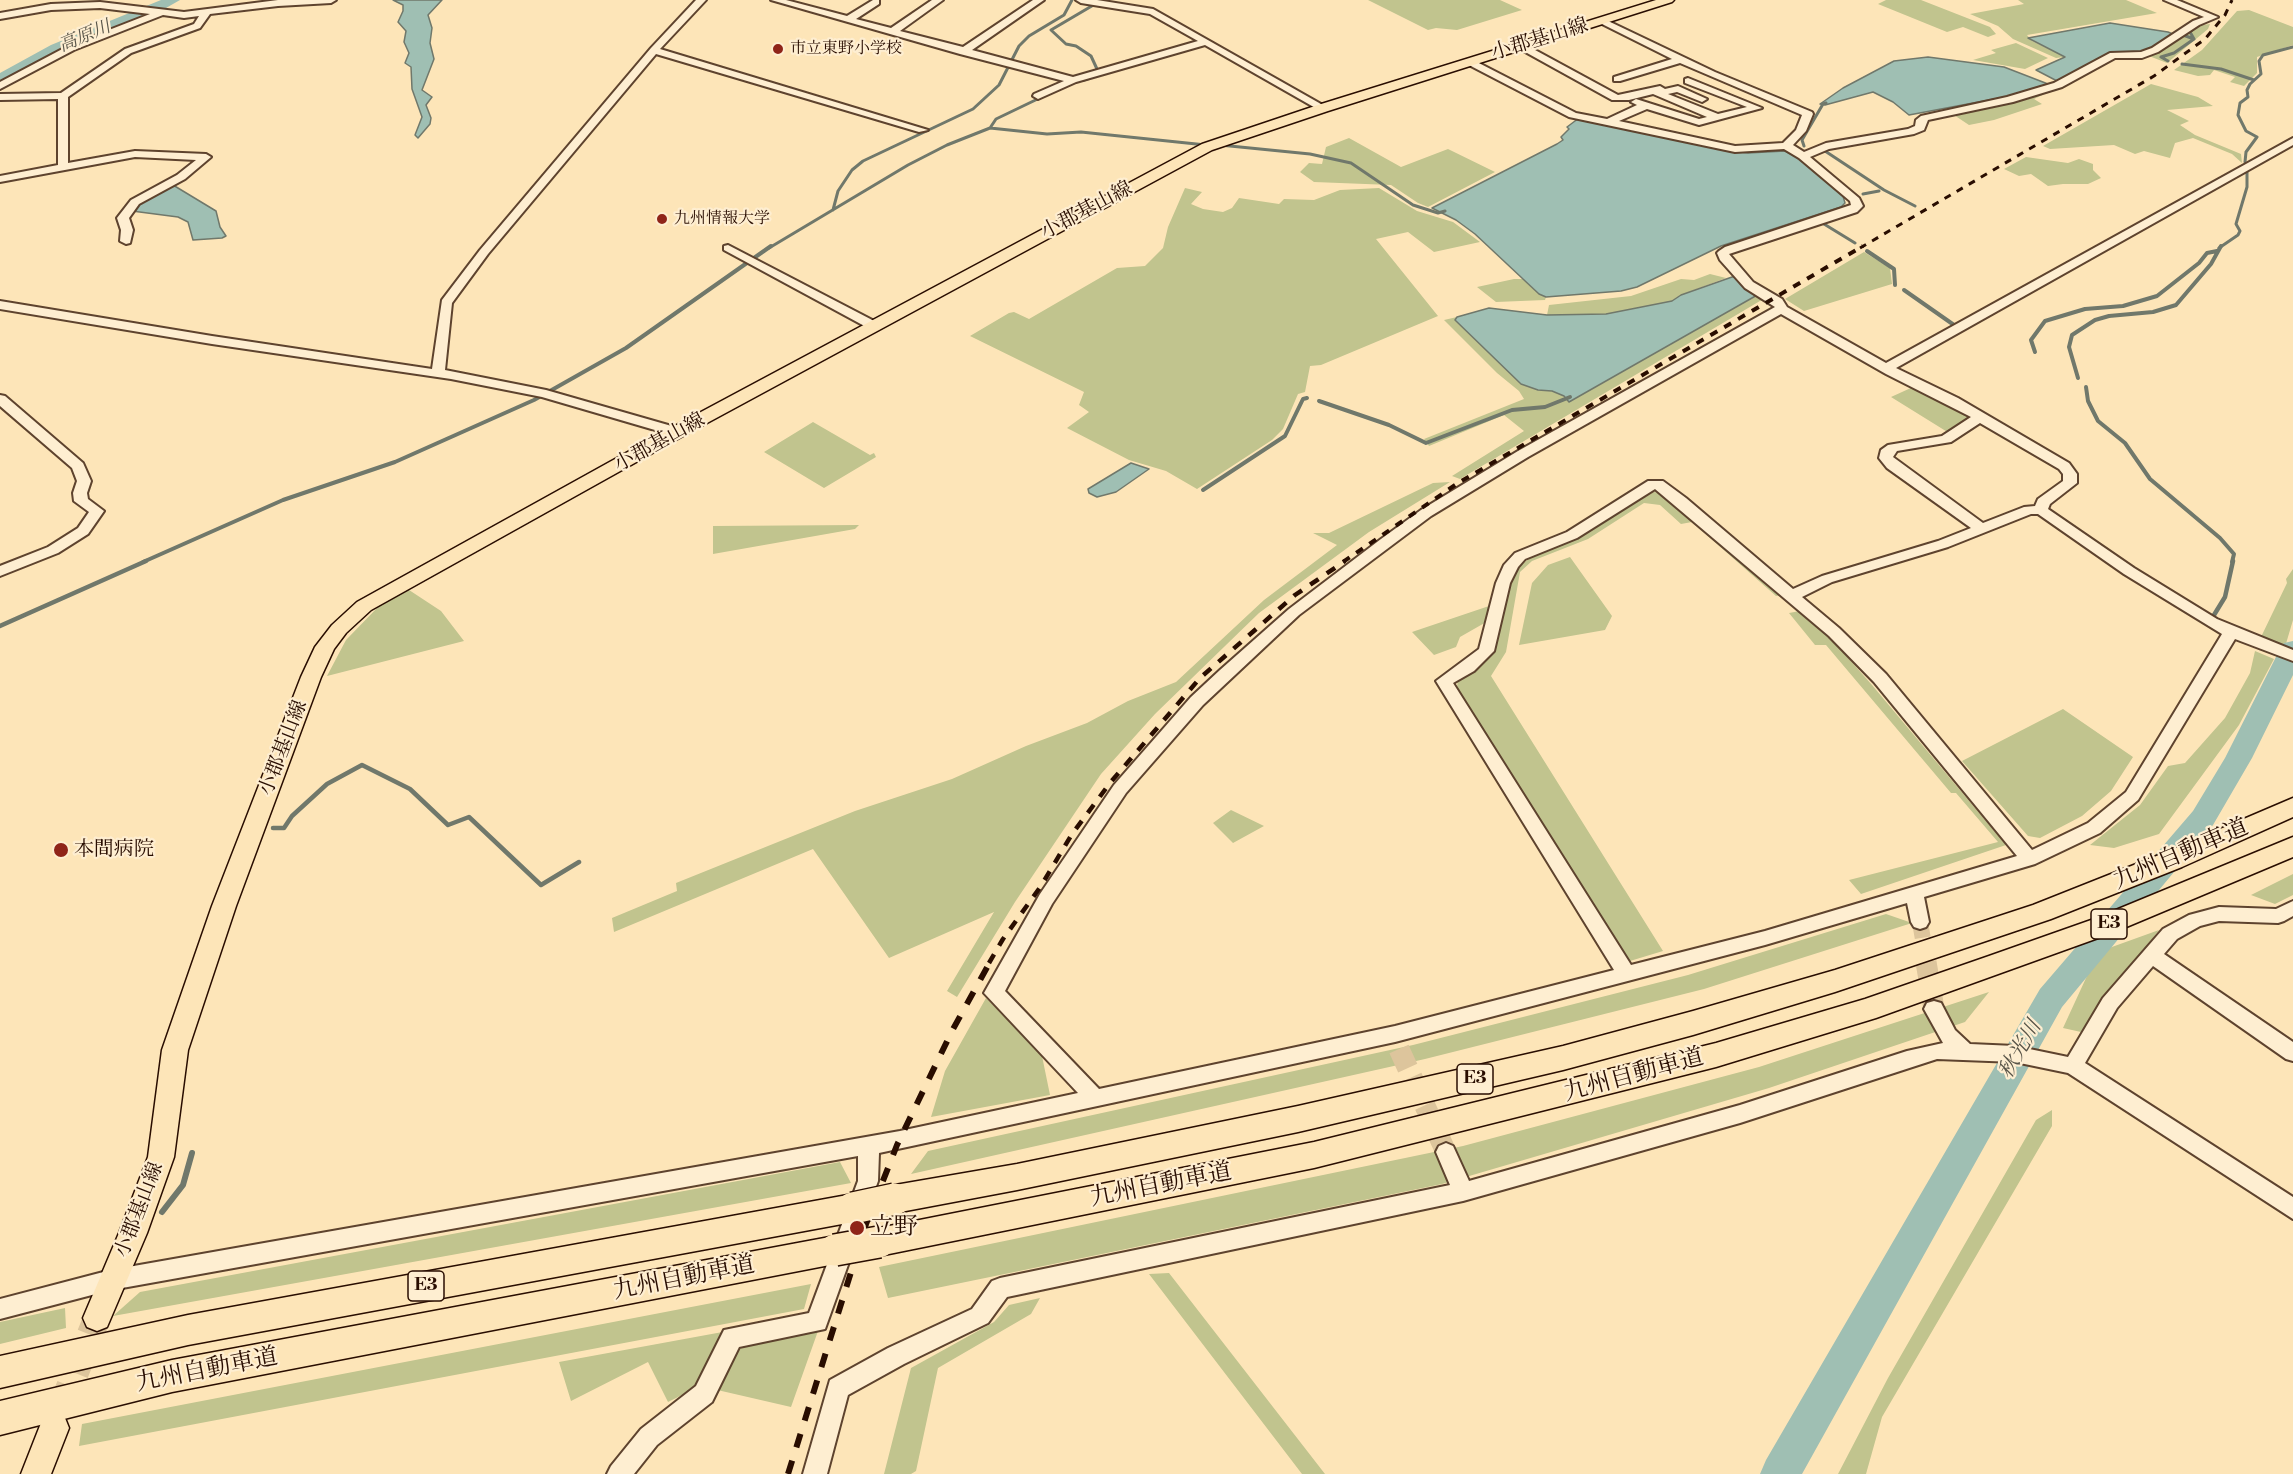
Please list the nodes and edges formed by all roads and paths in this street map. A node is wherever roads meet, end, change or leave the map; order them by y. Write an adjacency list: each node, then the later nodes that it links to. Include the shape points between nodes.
1 (243, 0): 11 (street)
2 (332, 0): 11 (street)
3 (701, 0): 20 (street)
4 (776, 0): 15 (street)
5 (865, 0): 15 (street, via 880,2)
6 (938, 0): 17 (street)
7 (1040, 0): 21 (street)
8 (1082, 0): 18 (street, via 1153,12)
9 (1668, 0): 16 (main road, 小郡基山線)
10 (2169, 0): 42 (street, via 2213,16 2155,51 2113,56 2058,85 2009,100 1930,116 1921,120 1920,128 1910,132 1826,146)
11 (225, 10): 13 (street)
12 (161, 12): 13 (street); 14 (street, via 100,5); 29 (street, via 71,48)
13 (206, 13): 31 (street, via 197,26 128,51)
14 (0, 16)
15 (848, 20): 17 (street)
16 (1603, 22): 19 (main road, 小郡基山線); 22 (street)
17 (891, 32): 21 (street)
18 (1205, 42): 28 (street); 35 (street)
19 (1521, 46): 23 (main road, 小郡基山線); 30 (street, via 1616,98)
20 (654, 50): 39 (street); 51 (street, via 484,252 446,303 438,372)
21 (963, 52): 28 (street)
22 (1682, 59): 24 (street); 26 (street)
23 (1470, 62): 35 (main road, 小郡基山線); 38 (street, via 1573,114)
24 (1712, 74): 26 (street); 41 (street, via 1808,114 1801,130)
25 (1631, 75): 26 (street); 27 (street); 30 (street)
26 (1675, 75): 30 (street); 36 (street, via 1757,108)
27 (1617, 79)
28 (1073, 80): 32 (street)
29 (0, 86)
30 (1660, 91): 34 (street, via 1634,101); 36 (street, via 1678,89); 37 (street)
31 (63, 96): 33 (street); 43 (street)
32 (1038, 96)
33 (0, 97)
34 (1646, 105): 37 (street, via 1699,122); 38 (street)
35 (1323, 108): 49 (main road, 小郡基山線, via 1214,145)
36 (1738, 112): 37 (street)
37 (1718, 118)
38 (1607, 123): 41 (street, via 1735,149)
39 (923, 130)
40 (2293, 141): 50 (street)
41 (1786, 147): 42 (street)
42 (1803, 156): 48 (street, via 1855,200 1857,206 1723,253 1749,285 1778,302)
43 (63, 168): 44 (street); 45 (street, via 135,154 206,157 195,168 135,202 123,218)
44 (0, 178)
45 (126, 241)
46 (728, 248): 49 (street)
47 (0, 305): 51 (street)
48 (1782, 309): 50 (street); 73 (street, via 1523,454 1386,542 1294,612 1197,701 1120,789 1046,899 994,993)
49 (874, 326): 54 (main road, 小郡基山線)
50 (1887, 368): 53 (street)
51 (462, 376): 54 (street, via 544,394)
52 (0, 399): 57 (street, via 78,466 84,481 81,501 97,511 83,531 53,550)
53 (1979, 417): 55 (street, via 2064,466 2070,474 2070,483 2043,502); 56 (street, via 1946,439 1893,448 1886,458)
54 (677, 432): 78 (main road, 小郡基山線, via 375,599 339,629 325,647 310,677 228,896 175,1050 161,1157)
55 (2040, 510): 56 (street, via 2028,510); 59 (street, via 2129,571)
56 (1981, 528): 58 (street, via 1914,554 1827,579)
57 (0, 571)
58 (1793, 596): 63 (street, via 1880,678); 68 (street, via 1681,501 1653,484 1572,535 1520,556 1503,583 1486,651 1444,681)
59 (2231, 632): 60 (street); 63 (street, via 2132,796 2094,828)
60 (2293, 656)
61 (2293, 807): 81 (highway, 九州自動車道 / E3, bridge, via 2042,912 1835,981 1563,1058 1298,1119 1017,1177 188,1330)
62 (2293, 846): 82 (highway, 九州自動車道 / E3, bridge, via 2103,926 1866,1010 1716,1055 1442,1125 1303,1158 879,1242 172,1376)
63 (2029, 859): 64 (street)
64 (1914, 895): 66 (street); 68 (street)
65 (2293, 908): 67 (street, via 2278,916 2219,914 2195,920 2170,934)
66 (1920, 922)
67 (2152, 956): 71 (street); 72 (street, via 2110,1003)
68 (1627, 975): 73 (street, via 1397,1041)
69 (1934, 1009): 70 (street, via 1948,1036)
70 (1963, 1050): 72 (street); 76 (street, via 1937,1051 1907,1059 1740,1114)
71 (2293, 1053)
72 (2067, 1064): 77 (street)
73 (1095, 1098): 74 (street)
74 (869, 1146): 78 (street); 85 (street, via 868,1181 817,1322 732,1338 704,1394 649,1437)
75 (1446, 1152): 76 (street)
76 (1463, 1192): 86 (street, via 1000,1288 980,1316 838,1388)
77 (2293, 1209)
78 (111, 1280): 79 (street); 80 (main road, 小郡基山線)
79 (0, 1309)
80 (97, 1317)
81 (0, 1371)
82 (0, 1418)
83 (54, 1428): 84 (main road)
84 (36, 1474)
85 (619, 1474)
86 (816, 1474)

